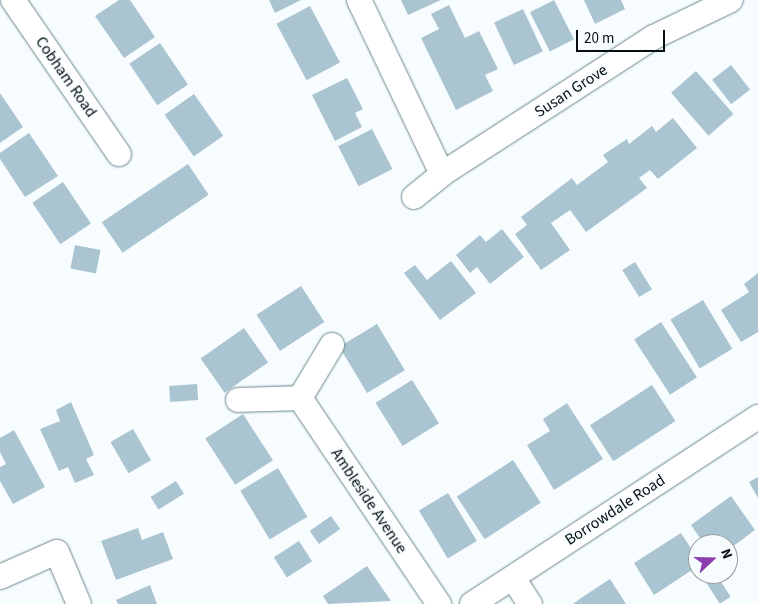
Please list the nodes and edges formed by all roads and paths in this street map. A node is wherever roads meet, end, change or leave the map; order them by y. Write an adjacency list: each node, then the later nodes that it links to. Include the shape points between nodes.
1 (13, 0): 4 (street, Cobham Road)
2 (360, 0): 5 (street)
3 (731, 0): 5 (street, Susan Grove, via 654,38)
4 (119, 154)
5 (442, 174): 6 (street, Susan Grove)
6 (414, 197)
7 (332, 345): 8 (street)
8 (300, 398): 9 (street); 14 (street, Ambleside Avenue)
9 (238, 400)
10 (758, 417): 12 (street, Borrowdale Road)
11 (0, 577): 13 (street, via 57,552)
12 (513, 578): 15 (street, Borrowdale Road); 16 (street)
13 (79, 604)
14 (439, 604)
15 (472, 604)
16 (530, 604)

